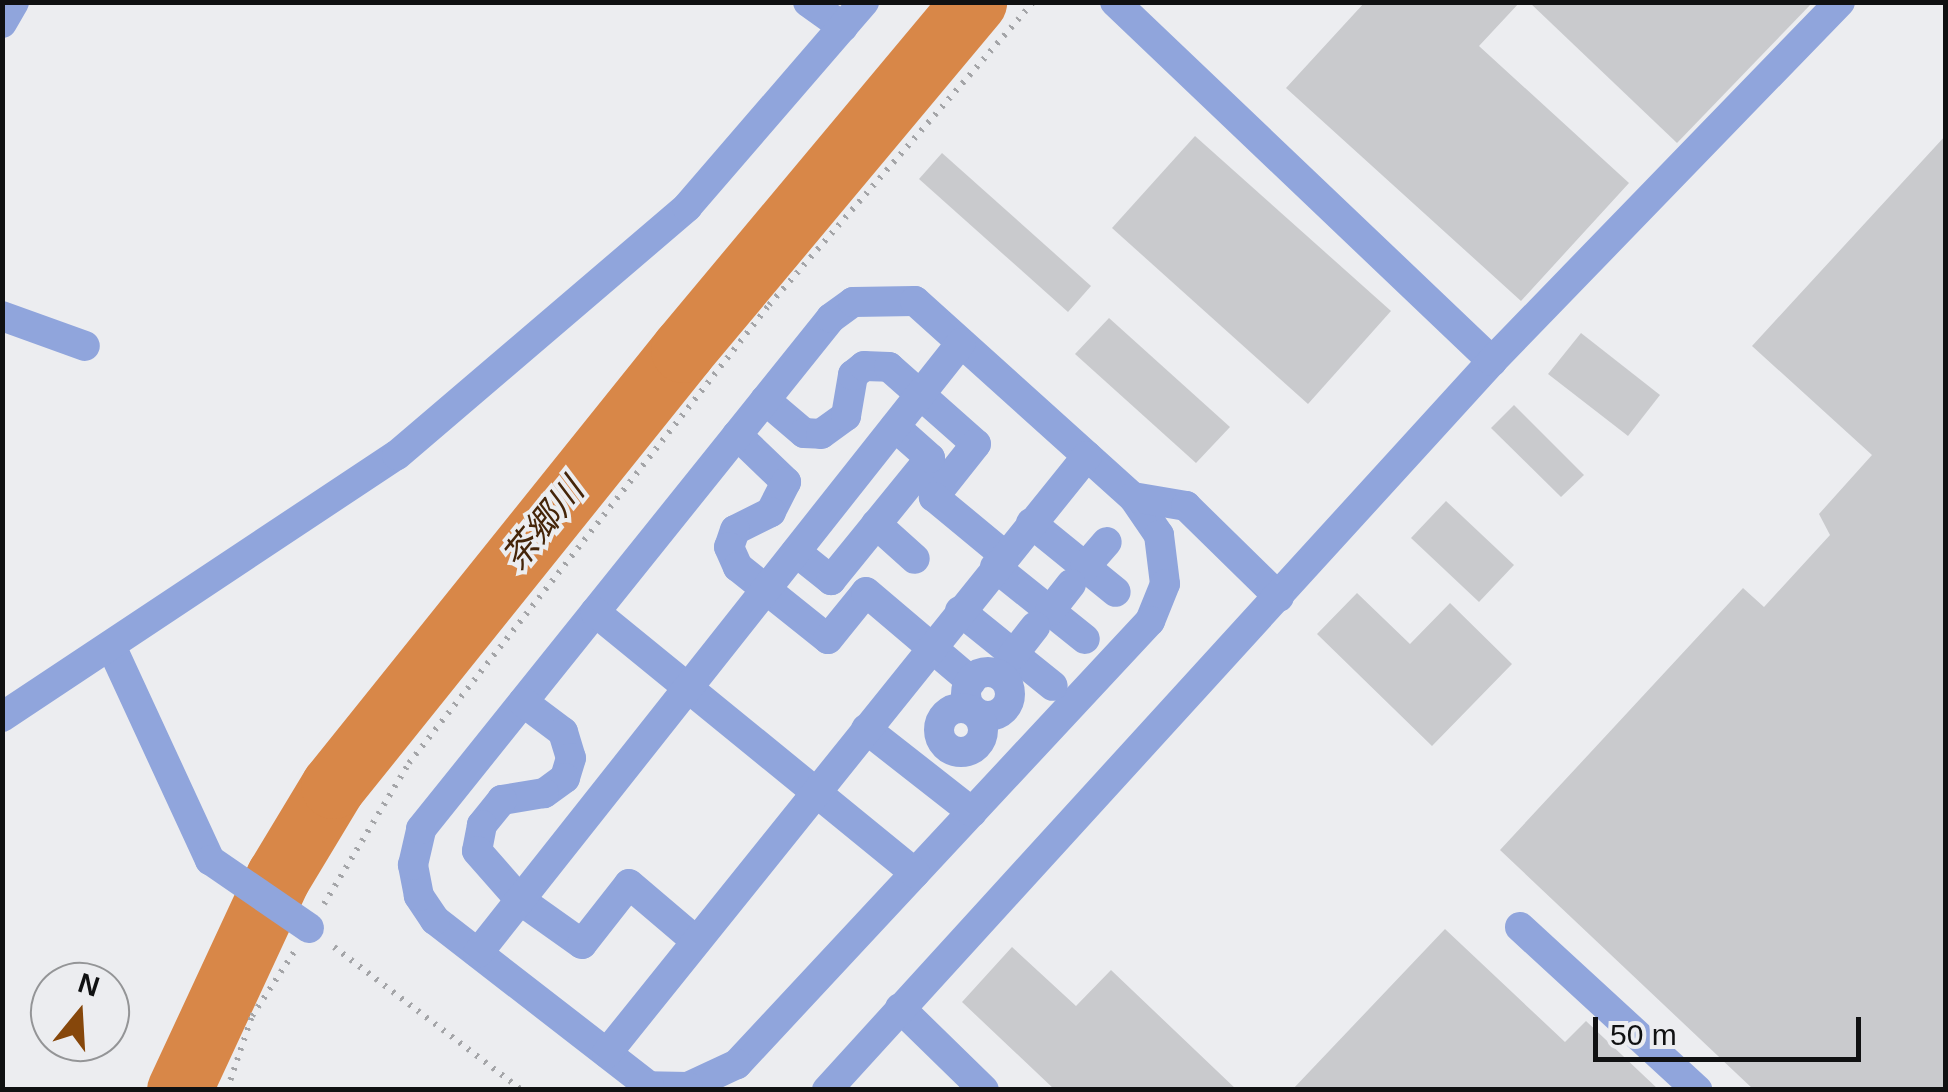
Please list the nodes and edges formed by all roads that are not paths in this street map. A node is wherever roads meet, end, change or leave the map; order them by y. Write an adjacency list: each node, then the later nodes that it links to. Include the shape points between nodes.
1 (14, 2): 6 (street)
2 (808, 2): 7 (street)
3 (864, 2): 7 (street)
4 (1115, 2): 11 (street)
5 (1840, 2): 11 (street)
6 (2, 23)
7 (843, 27): 32 (street, via 688,207 440,418 396,455)
8 (2, 316): 10 (street)
9 (961, 343): 12 (street); 13 (street, via 915,301 853,302 831,318); 16 (street)
10 (85, 346)
11 (1492, 361): 27 (street)
12 (920, 395): 13 (street, via 889,368 864,366 849,383 846,416 820,434 804,432); 14 (street); 23 (street, via 976,444 934,497)
13 (765, 400): 15 (street)
14 (895, 427): 19 (street, via 930,458); 21 (street)
15 (737, 435): 25 (street, via 786,482 771,512 742,523 729,547 738,567); 29 (street)
16 (1087, 456): 17 (street); 18 (street)
17 (1133, 497): 27 (street, via 1186,506); 44 (street, via 1159,535 1165,584 1150,621)
18 (1031, 522): 23 (street); 24 (street)
19 (876, 524): 21 (street, via 831,580); 22 (street)
20 (1107, 542): 24 (street)
21 (796, 552): 25 (street)
22 (915, 559)
23 (1000, 561): 28 (street); 30 (street)
24 (1078, 576): 26 (street); 30 (street)
25 (766, 590): 33 (street, via 828,638 866,592); 38 (street)
26 (1116, 592)
27 (1280, 597): 51 (street)
28 (960, 611): 33 (street); 34 (street)
29 (595, 612): 38 (street); 39 (street)
30 (1043, 619): 31 (street); 34 (street)
31 (1085, 638)
32 (112, 648): 41 (street); 48 (street, via 210,860)
33 (930, 648): 35 (street); 36 (street)
34 (1013, 655): 37 (street)
35 (971, 680)
36 (902, 683): 40 (street); 42 (street)
37 (1052, 686)
38 (688, 687): 43 (street); 46 (street)
39 (522, 702): 46 (street, via 562,732 571,758 566,778 544,793 502,800 482,825 477,850); 50 (street, via 421,829 413,865 419,896 435,920)
40 (944, 716)
41 (2, 717)
42 (866, 729): 43 (street); 44 (street)
43 (816, 791): 45 (street); 49 (street)
44 (972, 812): 45 (street)
45 (916, 873): 52 (street, via 736,1064 688,1087 649,1086)
46 (520, 900): 49 (street, via 582,944 629,884); 50 (street)
47 (1520, 927): 55 (street)
48 (310, 928)
49 (696, 941): 52 (street)
50 (478, 953): 52 (street)
51 (900, 1008): 53 (street); 54 (street)
52 (607, 1053)
53 (827, 1090)
54 (984, 1090)
55 (1697, 1090)

